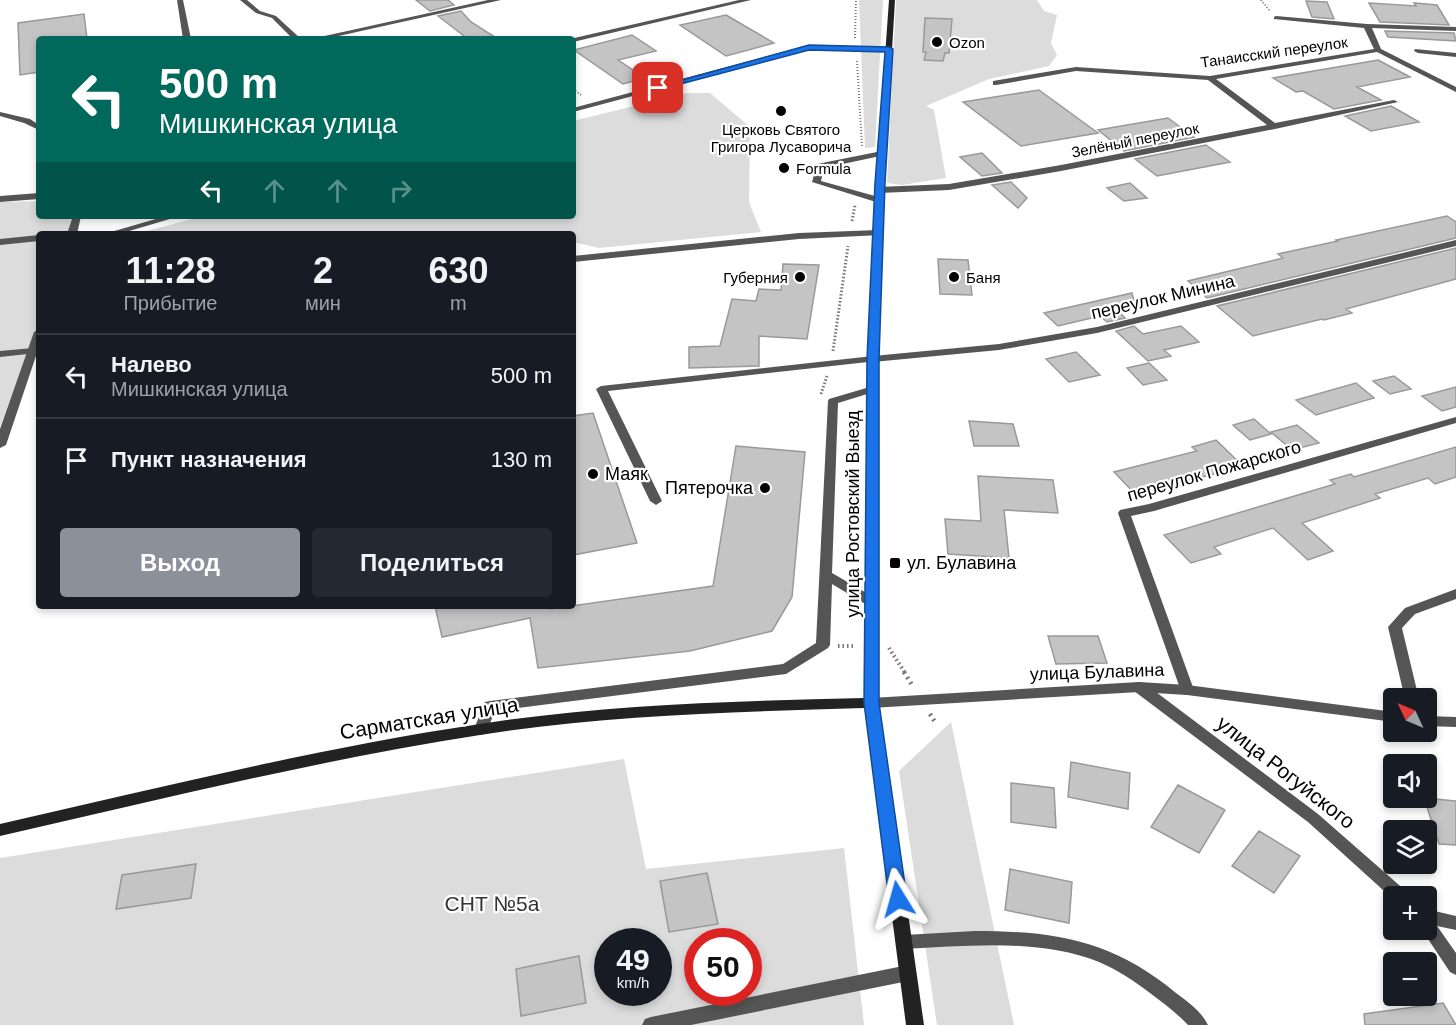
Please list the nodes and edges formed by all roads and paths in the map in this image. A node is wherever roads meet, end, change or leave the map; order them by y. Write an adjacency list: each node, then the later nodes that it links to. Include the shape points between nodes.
1 (180, 0): 9 (street)
2 (243, 0): 10 (street, via 258,12 274,16)
3 (498, 0): 11 (street)
4 (748, 0): 12 (street)
5 (892, 0): 13 (main road, улица Ростовский Выезд)
6 (1276, 18): 7 (street)
7 (1367, 26): 8 (street); 14 (street)
8 (1456, 29)
9 (186, 36)
10 (294, 36)
11 (329, 36)
12 (576, 39)
13 (889, 49): 21 (street, via 809,47); 25 (main road, улица Ростовский Выезд)
14 (1378, 50): 17 (street, Танаисский переулок); 19 (street)
15 (1418, 51): 16 (street)
16 (1456, 55)
17 (1210, 78): 18 (street, Танаисский переулок, via 1076,69); 24 (street)
18 (996, 84)
19 (1456, 90)
20 (1394, 102): 24 (street, Зелёный переулок)
21 (576, 109)
22 (0, 114): 23 (street)
23 (36, 126)
24 (1275, 127): 26 (street, Зелёный переулок, via 949,187)
25 (882, 153): 26 (main road, улица Ростовский Выезд); 26 (street, Зелёный переулок, via 820,166 816,182)
26 (879, 195): 31 (main road, улица Ростовский Выезд)
27 (36, 196): 28 (street)
28 (0, 199)
29 (165, 219): 30 (street)
30 (120, 231)
31 (878, 233): 35 (street, via 798,236); 39 (main road, улица Ростовский Выезд)
32 (36, 238): 33 (street)
33 (0, 242)
34 (1456, 243): 39 (street, переулок Минина, via 1097,330 999,347)
35 (576, 259)
36 (36, 342): 37 (street)
37 (33, 351): 38 (street); 42 (street)
38 (0, 354)
39 (873, 359): 40 (main road, улица Ростовский Выезд); 43 (street, переулок Минина, via 601,389)
40 (873, 389): 44 (street, via 833,401); 46 (main road, улица Ростовский Выезд)
41 (1456, 420): 49 (street, переулок Пожарского, via 1124,513)
42 (0, 445)
43 (656, 501)
44 (826, 575): 46 (street); 54 (street, via 823,645 786,669 490,706)
45 (1456, 594): 48 (street, via 1410,611 1395,627)
46 (872, 602): 50 (main road, улица Ростовский Выезд)
47 (1138, 687): 49 (street, улица Булавина); 50 (street, улица Булавина); 56 (street, улица Рогуйского, via 1313,818)
48 (1409, 688)
49 (1187, 690): 51 (street, улица Булавина)
50 (872, 703): 54 (main road, Сарматская улица, via 570,718); 60 (main road, улица Ростовский Выезд)
51 (1383, 716)
52 (1437, 721): 53 (street)
53 (1456, 722)
54 (481, 729): 55 (main road, Сарматская улица, via 352,751)
55 (0, 830)
56 (1389, 886)
57 (1437, 919): 58 (street)
58 (1456, 923)
59 (1437, 939): 61 (street)
60 (904, 942): 62 (main road, улица Ростовский Выезд); 65 (street, via 1020,937 1083,947 1143,975)
61 (1456, 967)
62 (908, 973): 63 (street); 64 (main road, улица Ростовский Выезд)
63 (651, 1025)
64 (915, 1025)
65 (1199, 1025)

